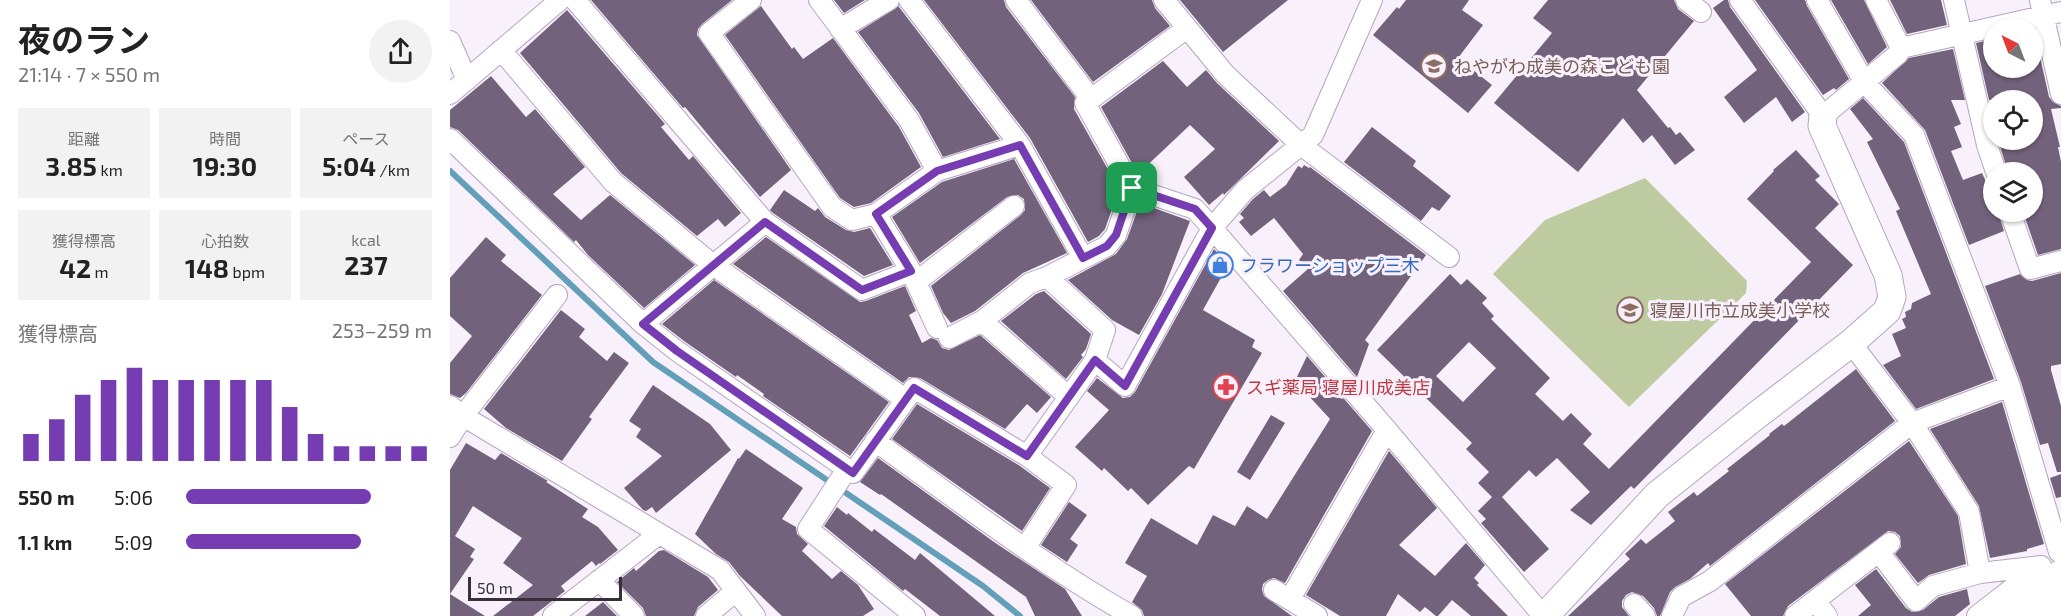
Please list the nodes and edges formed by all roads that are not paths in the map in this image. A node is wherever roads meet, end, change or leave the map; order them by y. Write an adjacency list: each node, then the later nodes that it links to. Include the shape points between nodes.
1 (560, 0): 20 (street)
2 (575, 0): 35 (street)
3 (751, 0): 34 (street, via 709,33 832,207 852,220)
4 (819, 0): 16 (street)
5 (889, 0): 16 (street)
6 (909, 0): 28 (street)
7 (1016, 0): 15 (street, via 1091,99)
8 (1164, 0): 15 (street)
9 (1372, 0): 29 (street, via 1313,135)
10 (1740, 0): 26 (street)
11 (1817, 0): 22 (street)
12 (1876, 0): 19 (street)
13 (1954, 0): 17 (street)
14 (2048, 9): 17 (street); 24 (street)
15 (1187, 28): 29 (street, via 1225,74)
16 (840, 29): 31 (street, via 909,120)
17 (1963, 34): 19 (street); 30 (street)
18 (450, 41): 21 (street)
19 (1901, 48): 22 (street)
20 (501, 50): 21 (street); 41 (street, via 613,182)
21 (467, 80): 23 (street)
22 (1865, 82): 26 (street); 49 (street, via 1914,135)
23 (450, 94)
24 (2061, 94)
25 (1085, 103): 32 (street)
26 (1823, 116): 47 (street, via 1822,126 1888,275 1893,297 1887,311)
27 (450, 139): 46 (street)
28 (1020, 145): 31 (street); 39 (street)
29 (1301, 145): 37 (street, via 1245,190); 38 (street)
30 (1993, 162)
31 (937, 171): 34 (street)
32 (1132, 188): 37 (street, via 1195,209); 39 (street, via 1116,235 1107,246)
33 (1014, 206): 42 (street)
34 (876, 214): 42 (street)
35 (765, 222): 41 (street); 42 (street, via 862,290)
36 (2014, 222): 40 (street, via 2030,269)
37 (1212, 228): 48 (street, via 1125,386); 54 (street)
38 (1449, 257)
39 (1083, 258): 43 (street)
40 (2061, 261)
41 (713, 265): 46 (street); 51 (street)
42 (913, 276): 45 (street, via 943,333)
43 (1047, 277): 45 (street, via 1030,284); 48 (street, via 1105,330)
44 (557, 295): 52 (street)
45 (981, 321): 50 (street)
46 (643, 324): 58 (street)
47 (1851, 343): 53 (street); 75 (street, via 1657,495)
48 (1095, 360): 50 (street)
49 (2010, 386): 53 (street); 61 (street)
50 (1069, 397): 57 (street)
51 (905, 399): 56 (street); 57 (street, via 914,388)
52 (457, 411): 55 (street); 59 (street)
53 (1912, 423): 62 (street, via 1969,512); 76 (street, via 1710,581 1681,597)
54 (1387, 430): 74 (street, via 1282,595); 75 (street)
55 (450, 437)
56 (875, 441): 58 (street, via 853,473); 60 (street)
57 (1027, 456): 60 (street, via 1066,485)
58 (846, 471): 72 (street, via 808,530)
59 (659, 534): 63 (street); 64 (street, via 720,570)
60 (1025, 548): 66 (street)
61 (2056, 561): 62 (street); 78 (street); 79 (main road)
62 (1980, 573): 67 (street, via 1933,586 1916,601 1884,548)
63 (599, 580): 68 (street); 69 (street)
64 (736, 591): 70 (street); 71 (street)
65 (2061, 605): 80 (main road)
66 (1100, 607): 73 (street)
67 (1821, 609): 77 (street)
68 (553, 616)
69 (634, 616)
70 (706, 616)
71 (755, 616)
72 (915, 616)
73 (1132, 616)
74 (1317, 616)
75 (1544, 616)
76 (1672, 616)
77 (1795, 616)
78 (1977, 616)
79 (2006, 616)
80 (2046, 616)

